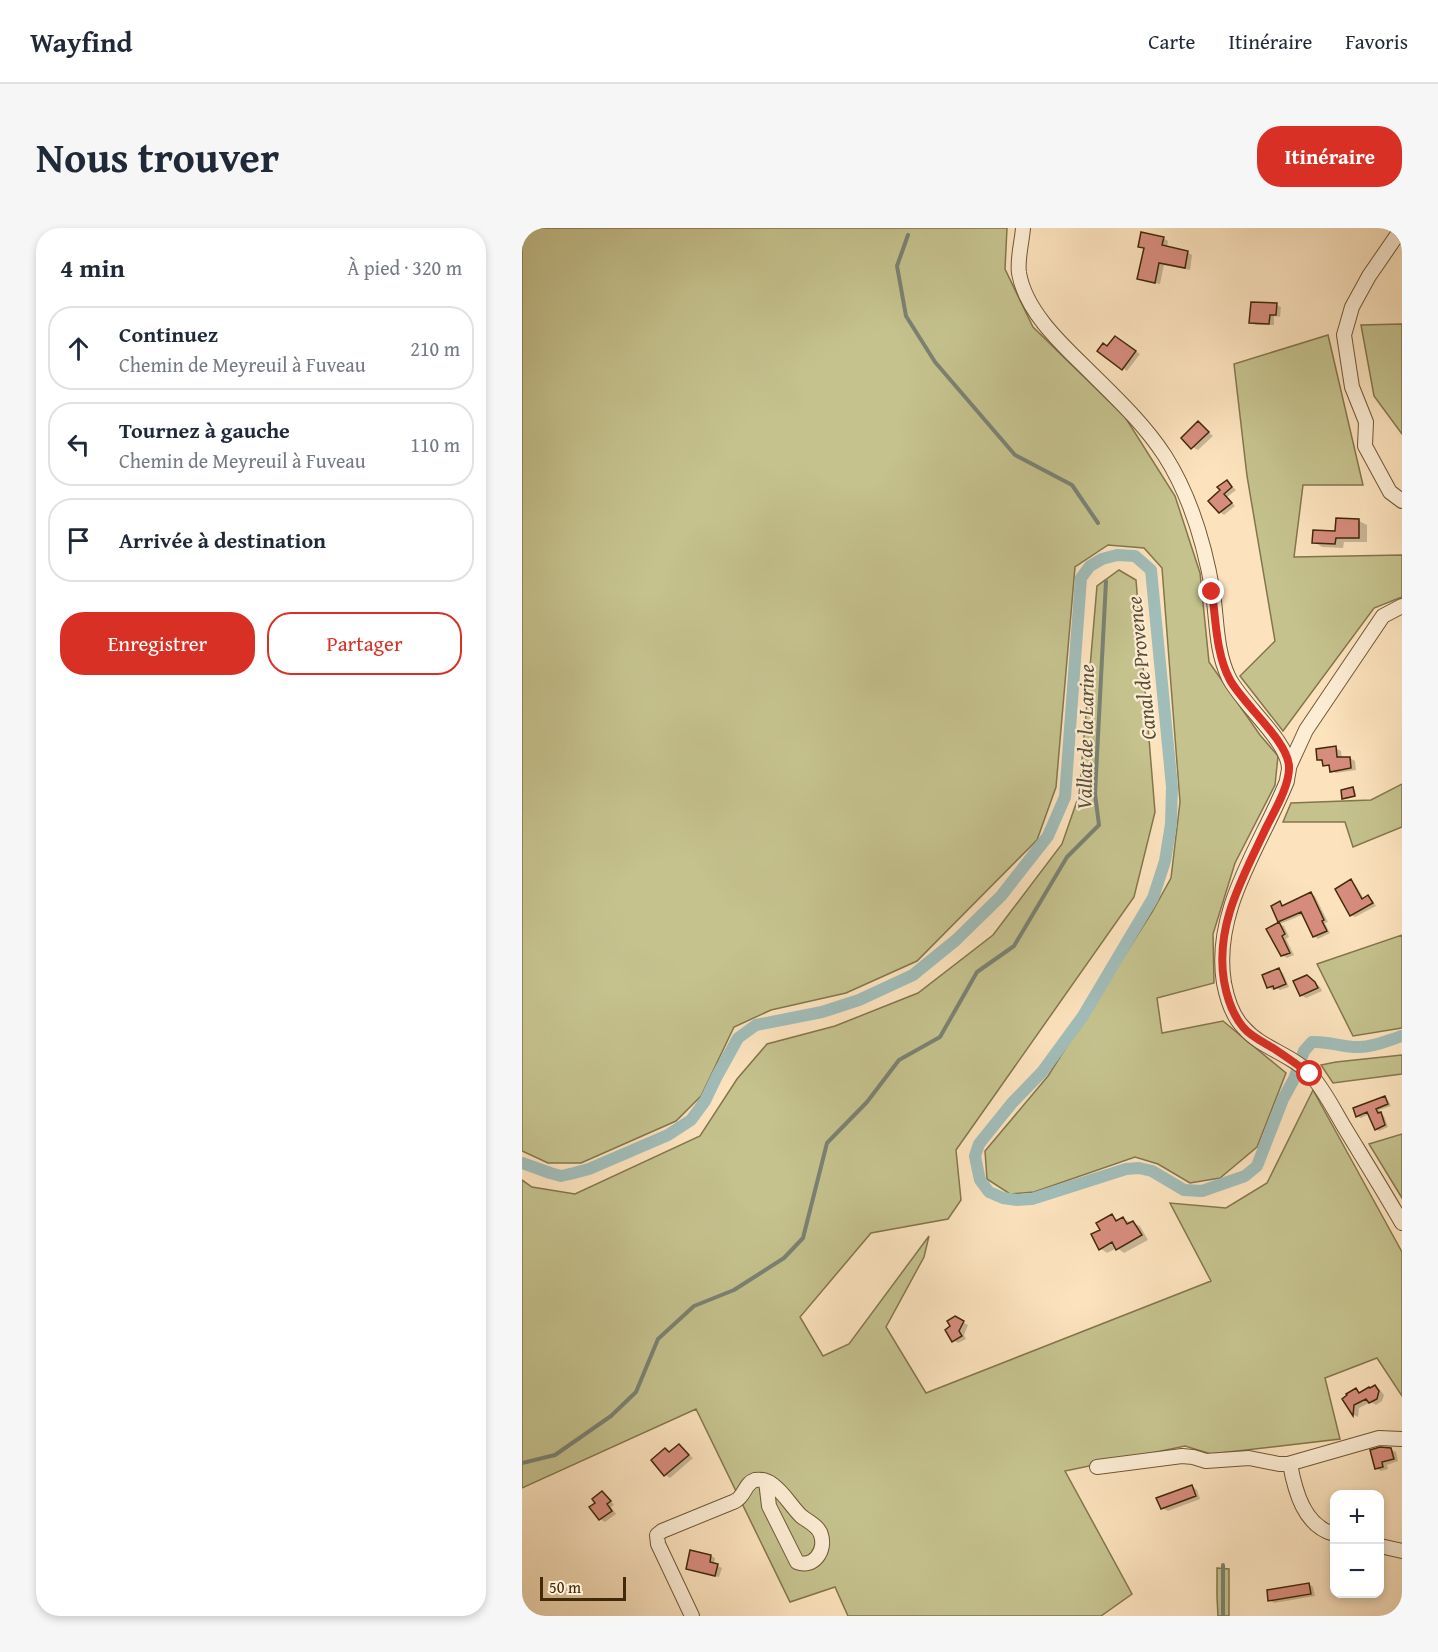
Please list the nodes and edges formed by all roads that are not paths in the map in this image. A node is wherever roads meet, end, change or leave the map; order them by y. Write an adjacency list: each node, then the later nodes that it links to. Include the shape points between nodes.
1 (1023, 228): 5 (street, via 1018,271 1040,320 1147,431 1166,457 1188,500 1205,557 1221,661 1242,697 1277,740)
2 (1402, 228): 3 (street, via 1352,307 1344,335 1352,387 1366,422 1365,446 1390,492)
3 (1402, 501)
4 (1402, 606): 5 (street, via 1383,616 1306,730)
5 (1289, 767): 6 (street, via 1287,781 1225,926 1222,972 1226,993 1244,1029 1310,1074)
6 (1402, 1223)
7 (1402, 1439): 8 (street, via 1380,1438)
8 (1290, 1464): 9 (street, via 1249,1458 1206,1461 1182,1456); 11 (street, via 1297,1495 1305,1509 1311,1519)
9 (1097, 1467)
10 (766, 1481): 10 (street, via 770,1506 797,1562 815,1560 822,1545 818,1528); 14 (street, via 756,1480 733,1502 657,1535)
11 (1330, 1532)
12 (1384, 1547): 13 (street)
13 (1402, 1551)
14 (693, 1616)

